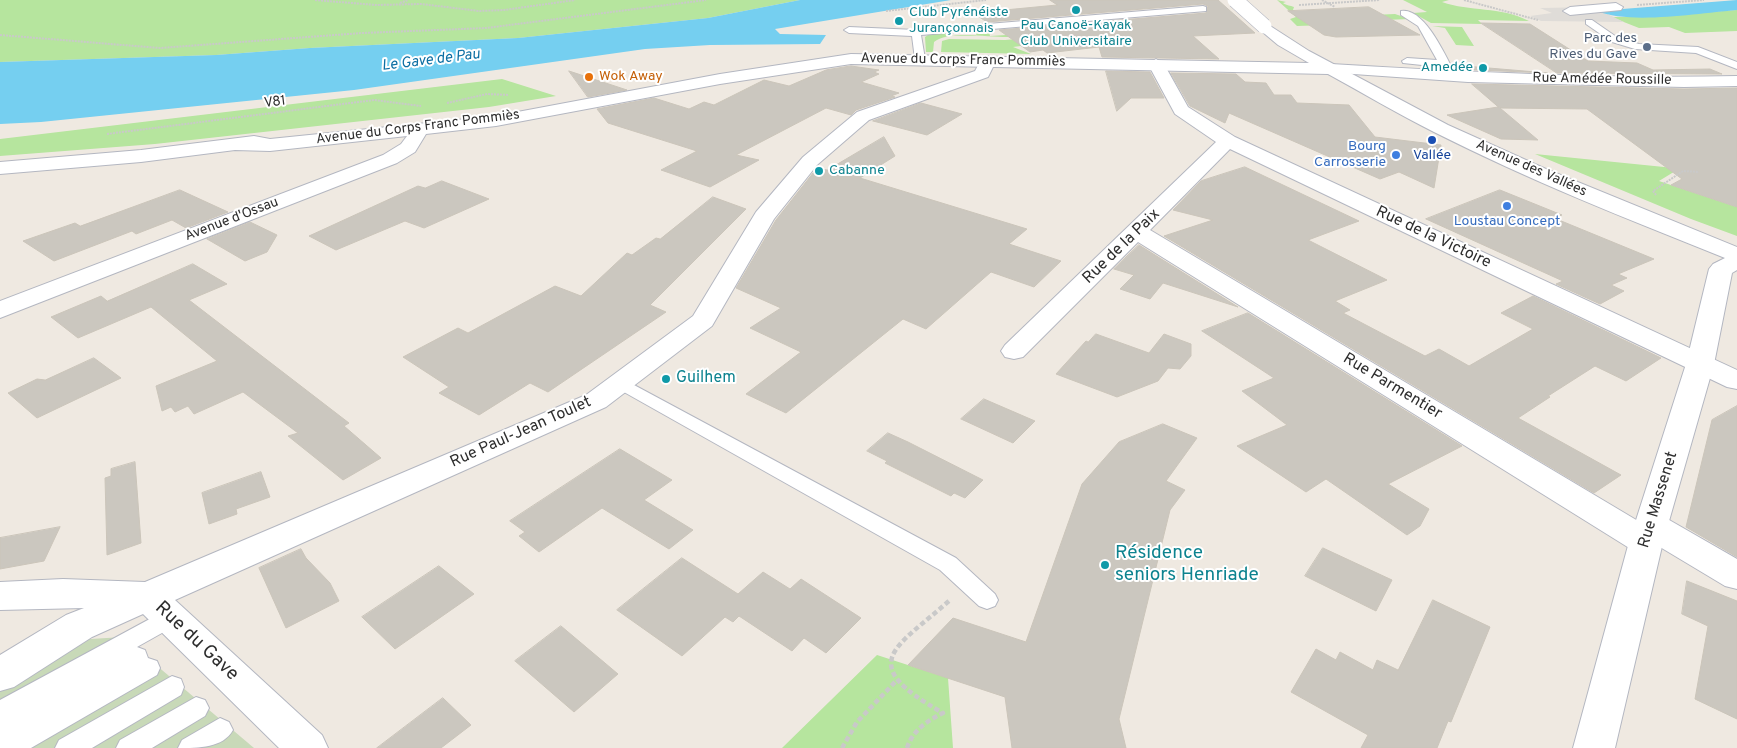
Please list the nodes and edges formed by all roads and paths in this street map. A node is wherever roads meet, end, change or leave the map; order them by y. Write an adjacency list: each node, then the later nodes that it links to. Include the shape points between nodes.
1 (315, 0): 13 (path)
2 (408, 0): 13 (path)
3 (576, 0): 13 (path, via 491,11)
4 (706, 0): 25 (path, via 486,28 362,33 168,48)
5 (986, 0): 18 (path)
6 (1235, 0): 23 (street, bridge)
7 (1251, 0): 23 (street)
8 (1322, 0): 12 (path)
9 (1380, 0): 12 (path)
10 (1464, 0): 20 (path)
11 (1704, 0): 16 (path)
12 (1328, 3): 14 (path); 15 (path)
13 (392, 5)
14 (1299, 5)
15 (1335, 7)
16 (1616, 7): 21 (street, via 1570,10)
17 (1203, 9): 24 (lane)
18 (885, 11)
19 (1404, 13): 33 (lane, via 1422,24)
20 (1538, 20)
21 (1589, 22): 31 (lane, via 1614,40 1638,47 1698,50)
22 (849, 30): 24 (lane)
23 (1274, 31): 30 (street, via 1272,53); 32 (street, Avenue des Vallées)
24 (916, 33): 26 (lane)
25 (0, 36)
26 (920, 59): 27 (street, Avenue du Corps Franc Pommiès); 37 (street, Avenue du Corps Franc Pommiès, via 879,58 820,63)
27 (988, 61): 29 (street, Avenue du Corps Franc Pommiès); 55 (street, Rue Paul-Jean Toulet, via 982,74 863,116 810,161 764,217 703,322)
28 (1407, 61): 33 (lane)
29 (1156, 64): 30 (street, Avenue du Corps Franc Pommiès); 43 (street, Rue de la Victoire, via 1182,110)
30 (1255, 66): 32 (street, Avenue du Corps Franc Pommiès)
31 (1737, 66)
32 (1331, 69): 33 (street, Rue Amédée Roussille); 34 (street, Rue Amédée Roussille, via 1380,78); 38 (street, Avenue des Vallées)
33 (1454, 72): 34 (street, Rue Amédée Roussille); 35 (street, Rue Amédée Roussille, via 1684,82)
34 (1415, 80): 38 (street, via 1397,90)
35 (1737, 81)
36 (513, 96): 40 (path, via 487,94)
37 (598, 102): 40 (street, Avenue du Corps Franc Pommiès); 41 (street, Avenue du Corps Franc Pommiès, via 496,121)
38 (1393, 105): 49 (street, Avenue des Vallées, via 1587,195)
39 (427, 106): 42 (path, V81, via 374,100)
40 (447, 111): 41 (street); 44 (street, Avenue du Corps Franc Pommiès)
41 (417, 130): 44 (street, Avenue du Corps Franc Pommiès, via 270,145); 51 (street, Avenue d'Ossau, via 412,145 402,153)
42 (107, 134)
43 (1228, 141): 48 (street, Rue de la Paix); 53 (street, Rue de la Victoire)
44 (236, 145): 45 (street, Avenue du Corps Franc Pommiès)
45 (0, 168)
46 (1699, 172): 47 (path, via 1683,172 1653,192)
47 (1660, 199)
48 (1138, 232): 52 (street, Rue de la Paix); 56 (street, Rue Parmentier)
49 (1737, 256)
50 (1737, 261): 53 (street, Rue Massenet, via 1721,269)
51 (0, 310)
52 (1014, 351)
53 (1700, 364): 54 (street, Rue de la Victoire); 56 (street, Rue Massenet)
54 (1737, 381)
55 (621, 383): 58 (lane, via 931,554); 61 (street, Rue Paul-Jean Toulet, via 596,401)
56 (1649, 534): 57 (street, Rue Parmentier); 76 (street, Rue Massenet)
57 (1737, 576)
58 (968, 582): 60 (lane); 63 (path, via 895,648 890,667)
59 (0, 596): 61 (street, Rue du Gave, via 64,593)
60 (987, 600)
61 (158, 607): 62 (street, Rue Paul-Jean Toulet, via 79,626); 66 (lane); 73 (street, Rue du Gave)
62 (0, 675)
63 (896, 681): 74 (path, via 844,741); 75 (path, via 943,713 918,729)
64 (172, 687): 70 (lane)
65 (196, 708): 71 (lane)
66 (0, 712)
67 (220, 730): 72 (lane)
68 (0, 731): 69 (lane, via 142,663)
69 (7, 748)
70 (68, 748)
71 (129, 748)
72 (191, 748)
73 (307, 748)
74 (842, 748)
75 (906, 748)
76 (1594, 748)

